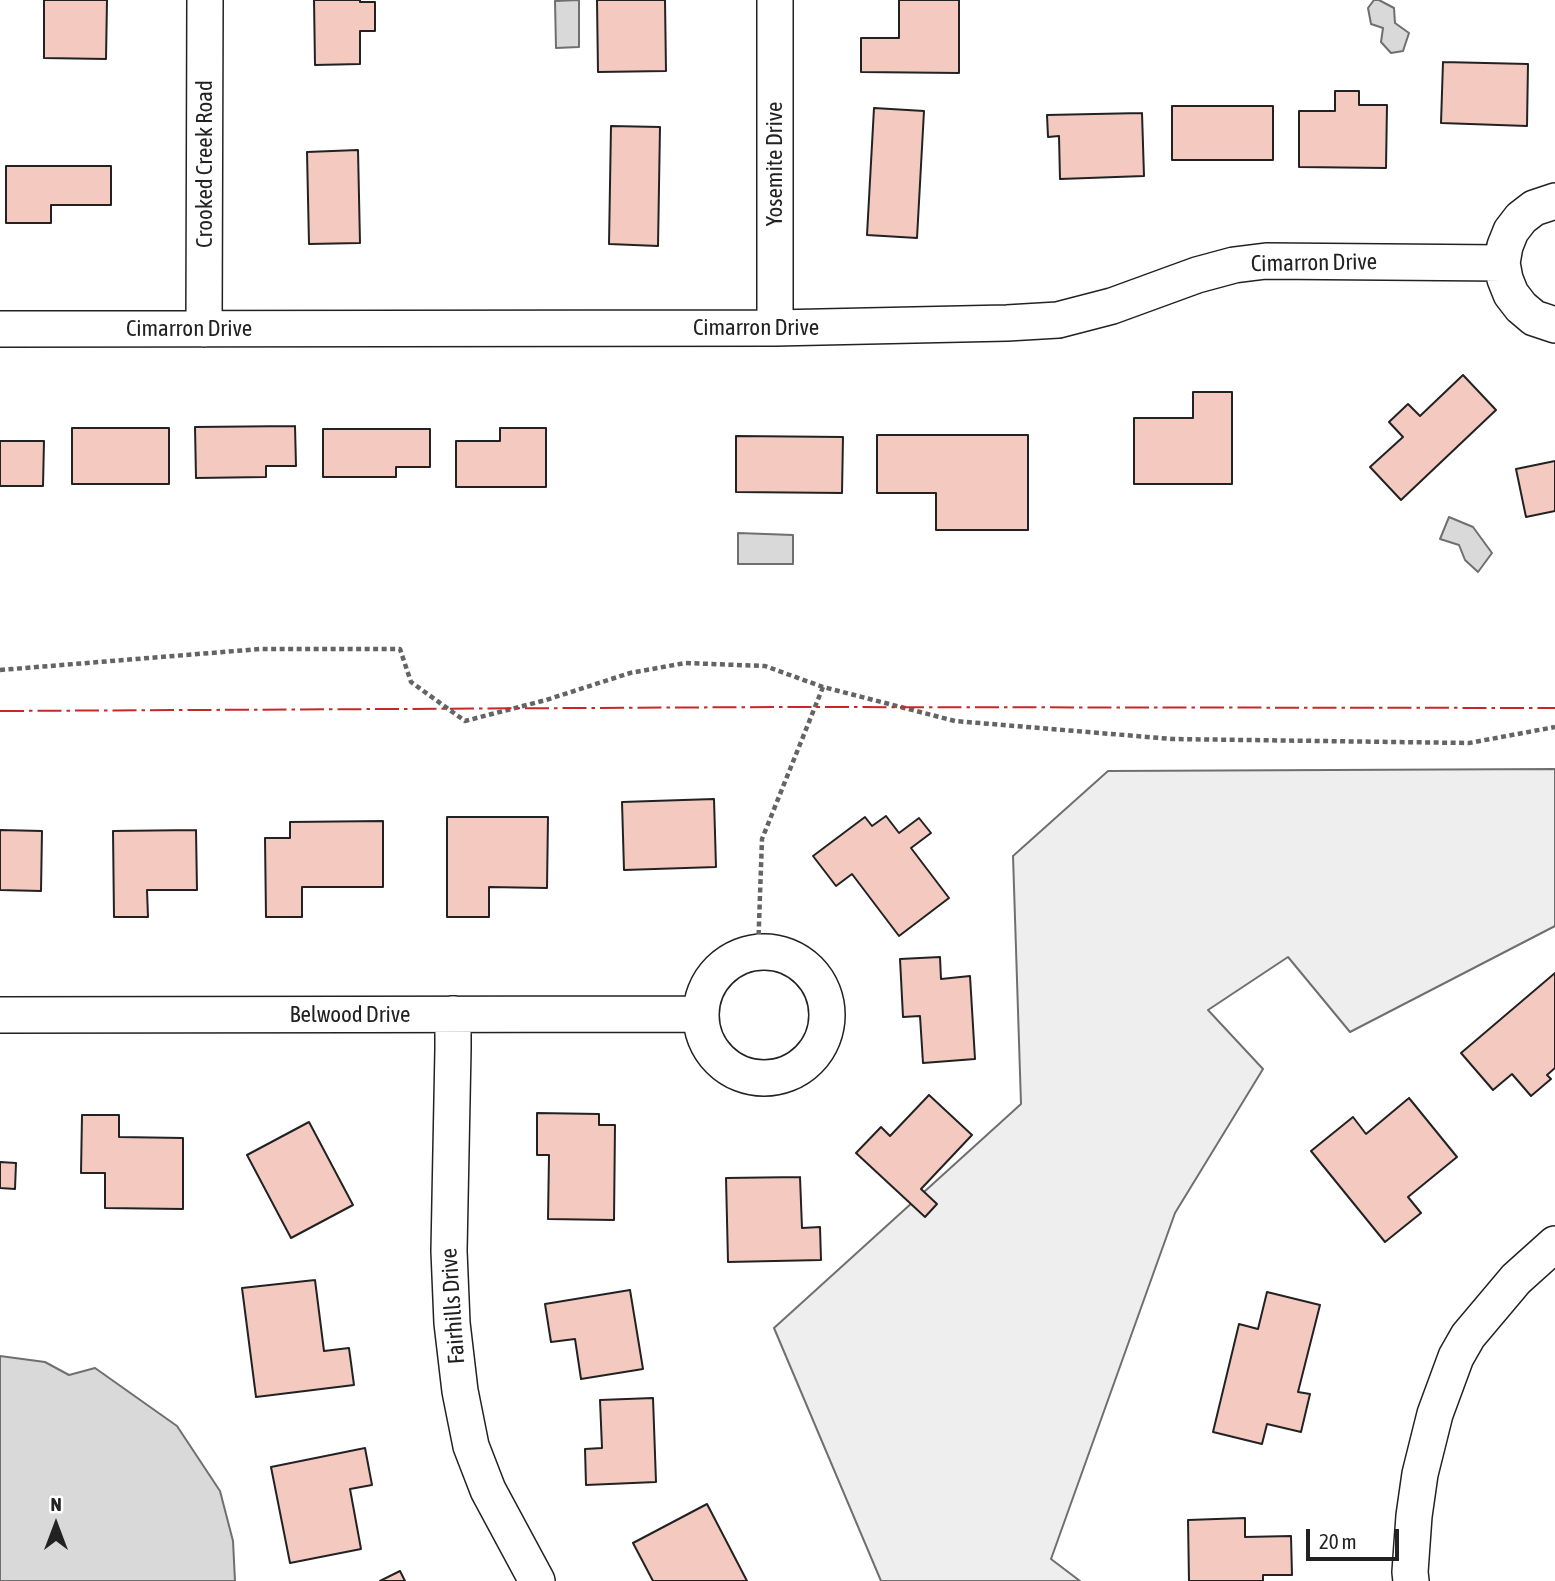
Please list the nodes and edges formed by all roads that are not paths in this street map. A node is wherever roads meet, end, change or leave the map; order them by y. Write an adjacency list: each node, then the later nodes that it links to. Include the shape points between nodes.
1 (205, 0): 8 (street, Crooked Creek Road)
2 (775, 0): 6 (street, Yosemite Drive)
3 (1555, 201): 4 (street, via 1521,218 1511,231)
4 (1502, 263): 5 (street, via 1511,294 1521,307 1534,318); 6 (street, Cimarron Drive, via 1266,261 1197,275 1058,320)
5 (1555, 325)
6 (775, 328): 8 (street, Cimarron Drive)
7 (0, 329): 8 (street, Cimarron Drive)
8 (204, 329)
9 (453, 1014): 10 (street, Belwood Drive); 11 (street, Belwood Drive); 13 (street, Fairhills Drive, via 449,1251 460,1391 471,1446 488,1490)
10 (701, 1014): 10 (street, via 706,990 720,969 733,959 758,952 781,954 810,971 826,999 828,1015 818,1047 808,1060 795,1070 763,1078 747,1076 719,1059 706,1038)
11 (0, 1015)
12 (1555, 1244): 14 (street, via 1516,1279 1456,1357 1420,1474)
13 (537, 1581)
14 (1411, 1581)

